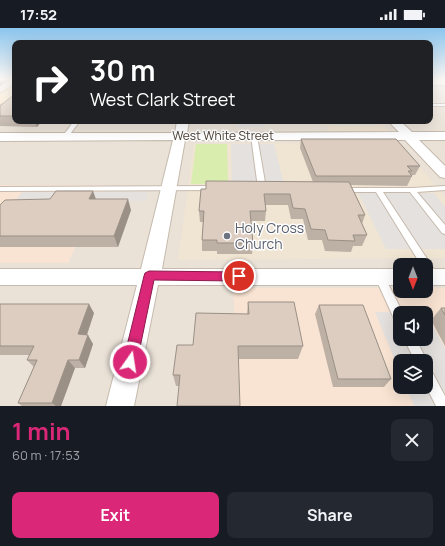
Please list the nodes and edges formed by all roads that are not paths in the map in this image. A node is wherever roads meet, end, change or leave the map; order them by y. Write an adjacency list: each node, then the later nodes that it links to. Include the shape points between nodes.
1 (433, 105): 2 (lane)
2 (445, 105)
3 (75, 124): 11 (lane)
4 (182, 124): 6 (street)
5 (397, 124): 8 (street)
6 (180, 136): 7 (street, West White Street); 11 (street, West White Street); 13 (street)
7 (254, 136): 8 (street, West White Street); 15 (lane)
8 (408, 136): 9 (street, West White Street); 12 (street)
9 (445, 136)
10 (0, 137): 11 (street, West White Street)
11 (65, 137)
12 (445, 174)
13 (170, 188): 14 (lane); 17 (lane); 22 (street)
14 (225, 188)
15 (262, 188)
16 (445, 188): 20 (lane)
17 (1, 189)
18 (331, 190): 19 (lane)
19 (378, 190): 20 (lane); 25 (lane)
20 (412, 190): 21 (lane)
21 (445, 231)
22 (149, 276): 23 (street); 24 (street); 28 (street)
23 (0, 277)
24 (390, 277): 26 (lane)
25 (435, 277)
26 (397, 306)
27 (433, 386): 29 (lane)
28 (120, 406)
29 (443, 406)

